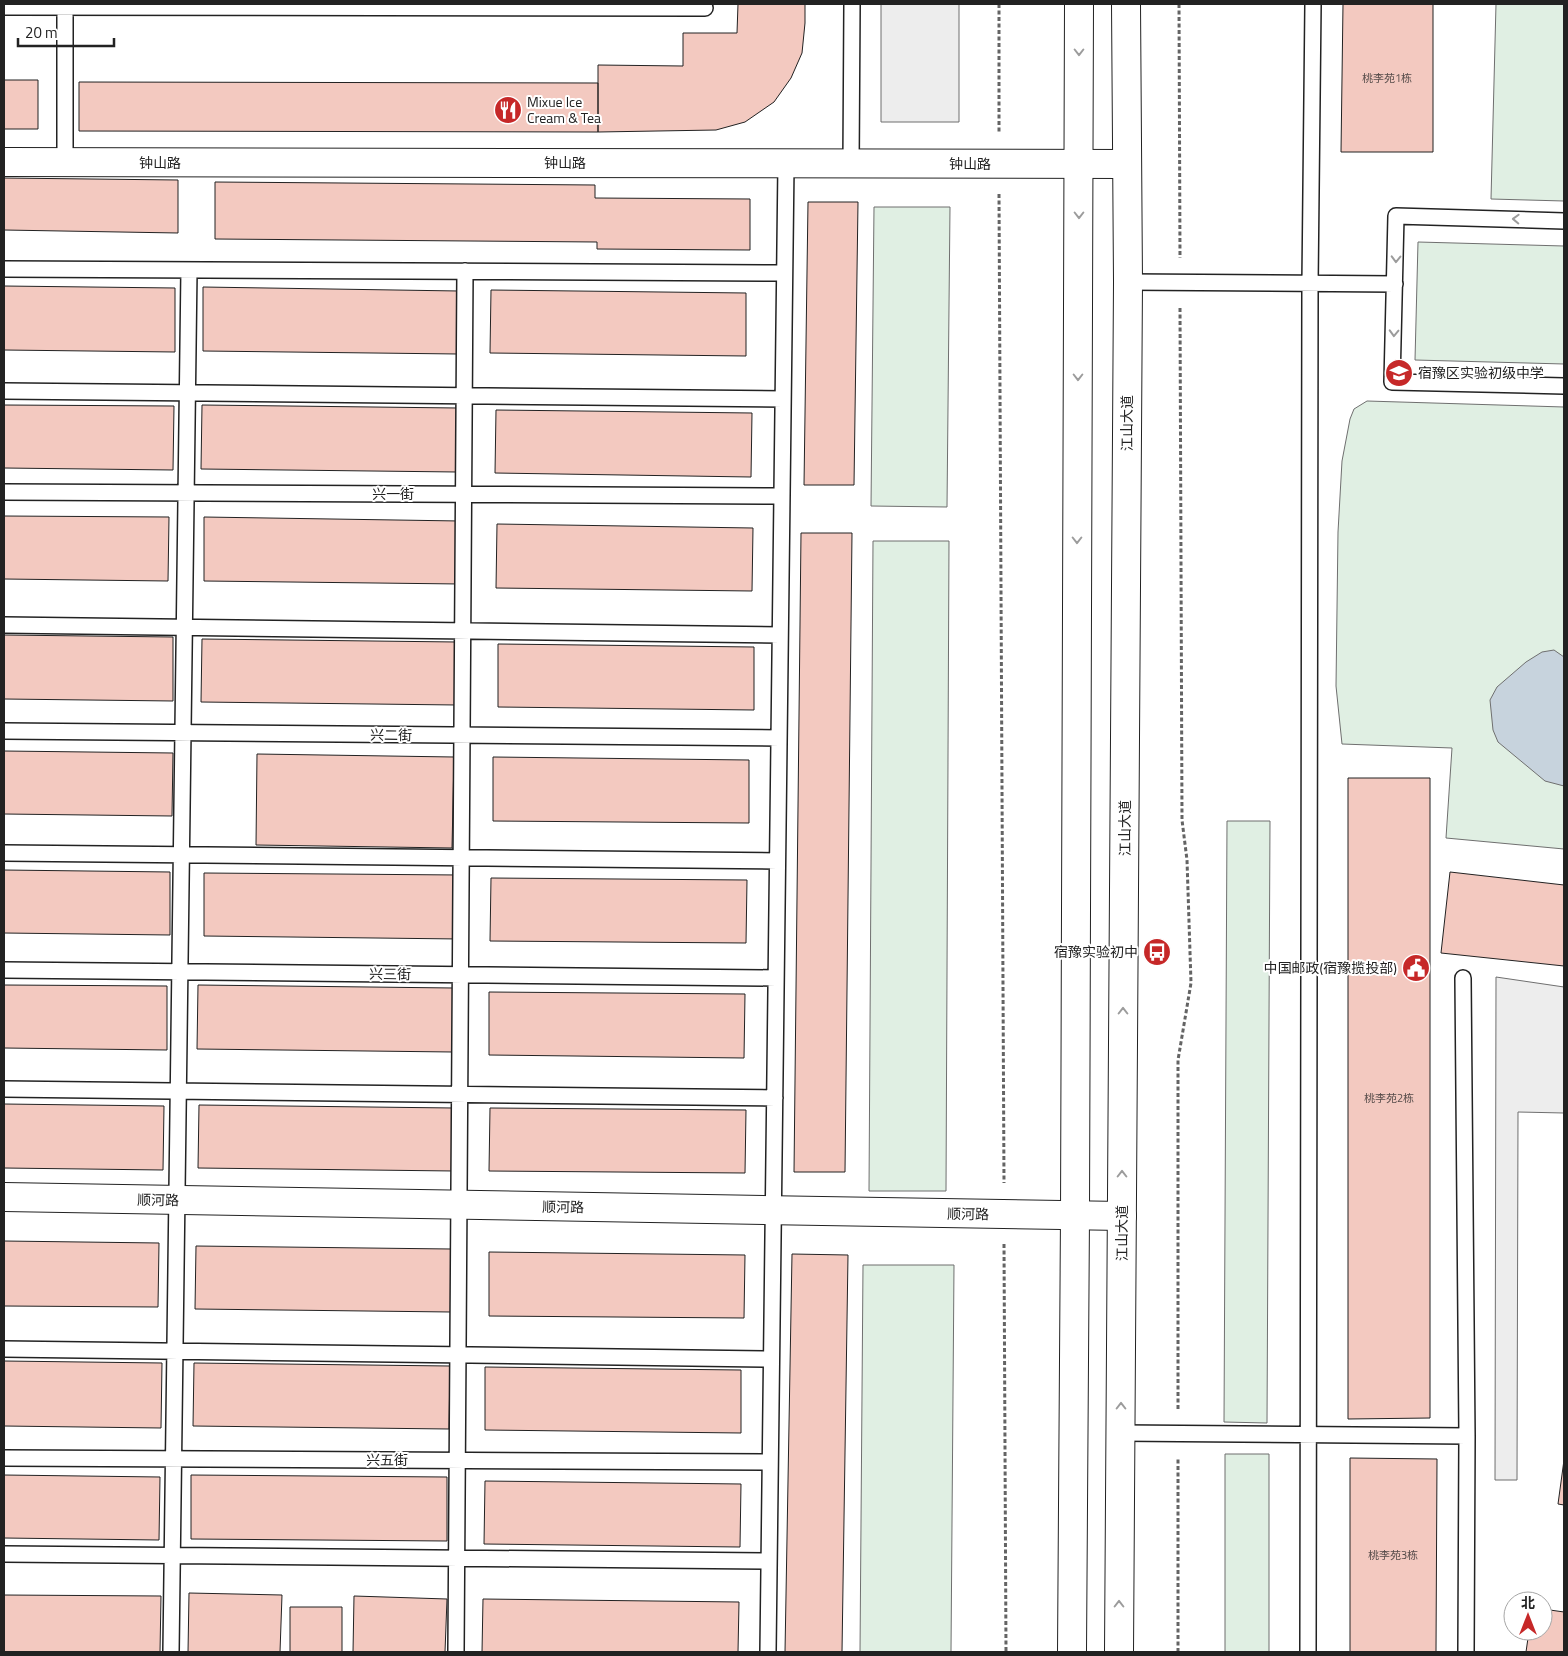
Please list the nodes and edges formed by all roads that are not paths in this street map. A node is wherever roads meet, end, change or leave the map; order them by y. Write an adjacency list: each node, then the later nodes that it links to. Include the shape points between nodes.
1 (852, 4): 12 (lane)
2 (1079, 4): 13 (main road, one-way to 13)
3 (1126, 4): 14 (main road, 江山大道)
4 (1313, 4): 21 (lane)
5 (65, 5): 6 (lane); 7 (lane); 10 (lane)
6 (401, 5): 8 (lane)
7 (4, 7)
8 (705, 8)
9 (4, 162): 10 (main road, 钟山路)
10 (66, 162): 11 (main road, 钟山路)
11 (786, 164): 12 (main road, 钟山路); 19 (lane)
12 (851, 164): 13 (main road, 钟山路)
13 (1079, 164): 14 (main road, 钟山路); 57 (main road, one-way to 57)
14 (1127, 164): 20 (main road, 江山大道)
15 (1564, 220): 22 (lane, one-way to 22, via 1396,216)
16 (4, 269): 17 (lane)
17 (189, 270): 18 (lane); 25 (lane)
18 (465, 271): 19 (lane); 26 (lane)
19 (784, 273): 27 (lane)
20 (1128, 282): 21 (lane); 58 (main road, 江山大道, one-way to 20)
21 (1310, 284): 22 (lane); 64 (lane)
22 (1395, 284): 23 (lane, one-way to 23, via 1392,382)
23 (1564, 386)
24 (4, 391): 25 (lane)
25 (188, 393): 26 (lane); 29 (lane)
26 (464, 396): 27 (lane); 30 (lane)
27 (783, 399): 31 (lane)
28 (4, 492): 29 (lane, 兴一街)
29 (186, 493): 30 (lane, 兴一街); 33 (lane)
30 (464, 494): 31 (lane, 兴一街); 34 (lane)
31 (782, 496): 35 (lane)
32 (4, 625): 33 (lane)
33 (185, 627): 34 (lane); 37 (lane)
34 (463, 631): 35 (lane); 38 (lane)
35 (780, 635): 39 (lane)
36 (4, 731): 37 (lane, 兴二街)
37 (184, 733): 38 (lane, 兴二街); 41 (lane)
38 (462, 736): 39 (lane, 兴二街); 42 (lane)
39 (779, 738): 43 (lane)
40 (4, 853): 41 (lane)
41 (182, 854): 42 (lane); 45 (lane)
42 (461, 858): 43 (lane); 46 (lane)
43 (777, 862): 47 (lane)
44 (4, 970): 45 (lane, 兴三街)
45 (181, 972): 46 (lane, 兴三街); 50 (lane)
46 (461, 975): 47 (lane, 兴三街); 51 (lane)
47 (776, 978): 52 (lane)
48 (1462, 978): 65 (lane)
49 (4, 1088): 50 (lane)
50 (179, 1090): 51 (lane); 54 (lane)
51 (460, 1094): 52 (lane); 55 (lane)
52 (774, 1098): 56 (lane)
53 (4, 1197): 54 (main road, 顺河路)
54 (178, 1200): 55 (main road, 顺河路); 60 (lane)
55 (459, 1205): 56 (main road, 顺河路); 61 (lane)
56 (773, 1210): 57 (main road, 顺河路); 62 (lane)
57 (1075, 1215): 58 (main road, 顺河路); 77 (main road)
58 (1122, 1216): 63 (main road, 江山大道, one-way to 58)
59 (4, 1349): 60 (lane)
60 (175, 1351): 61 (lane); 67 (lane)
61 (458, 1355): 62 (lane); 68 (lane)
62 (771, 1359): 69 (lane)
63 (1120, 1433): 64 (lane); 78 (main road, 江山大道, one-way to 63)
64 (1308, 1436): 65 (lane); 79 (lane)
65 (1468, 1436): 80 (lane)
66 (4, 1458): 67 (lane, 兴五街)
67 (174, 1459): 68 (lane, 兴五街); 71 (lane)
68 (457, 1460): 69 (lane, 兴五街); 72 (lane)
69 (770, 1462): 73 (lane)
70 (4, 1554): 71 (lane)
71 (172, 1556): 72 (lane); 74 (lane)
72 (457, 1558): 73 (lane); 75 (lane)
73 (769, 1561): 76 (lane)
74 (171, 1652)
75 (456, 1652)
76 (768, 1652)
77 (1072, 1652)
78 (1119, 1652)
79 (1308, 1652)
80 (1466, 1652)

